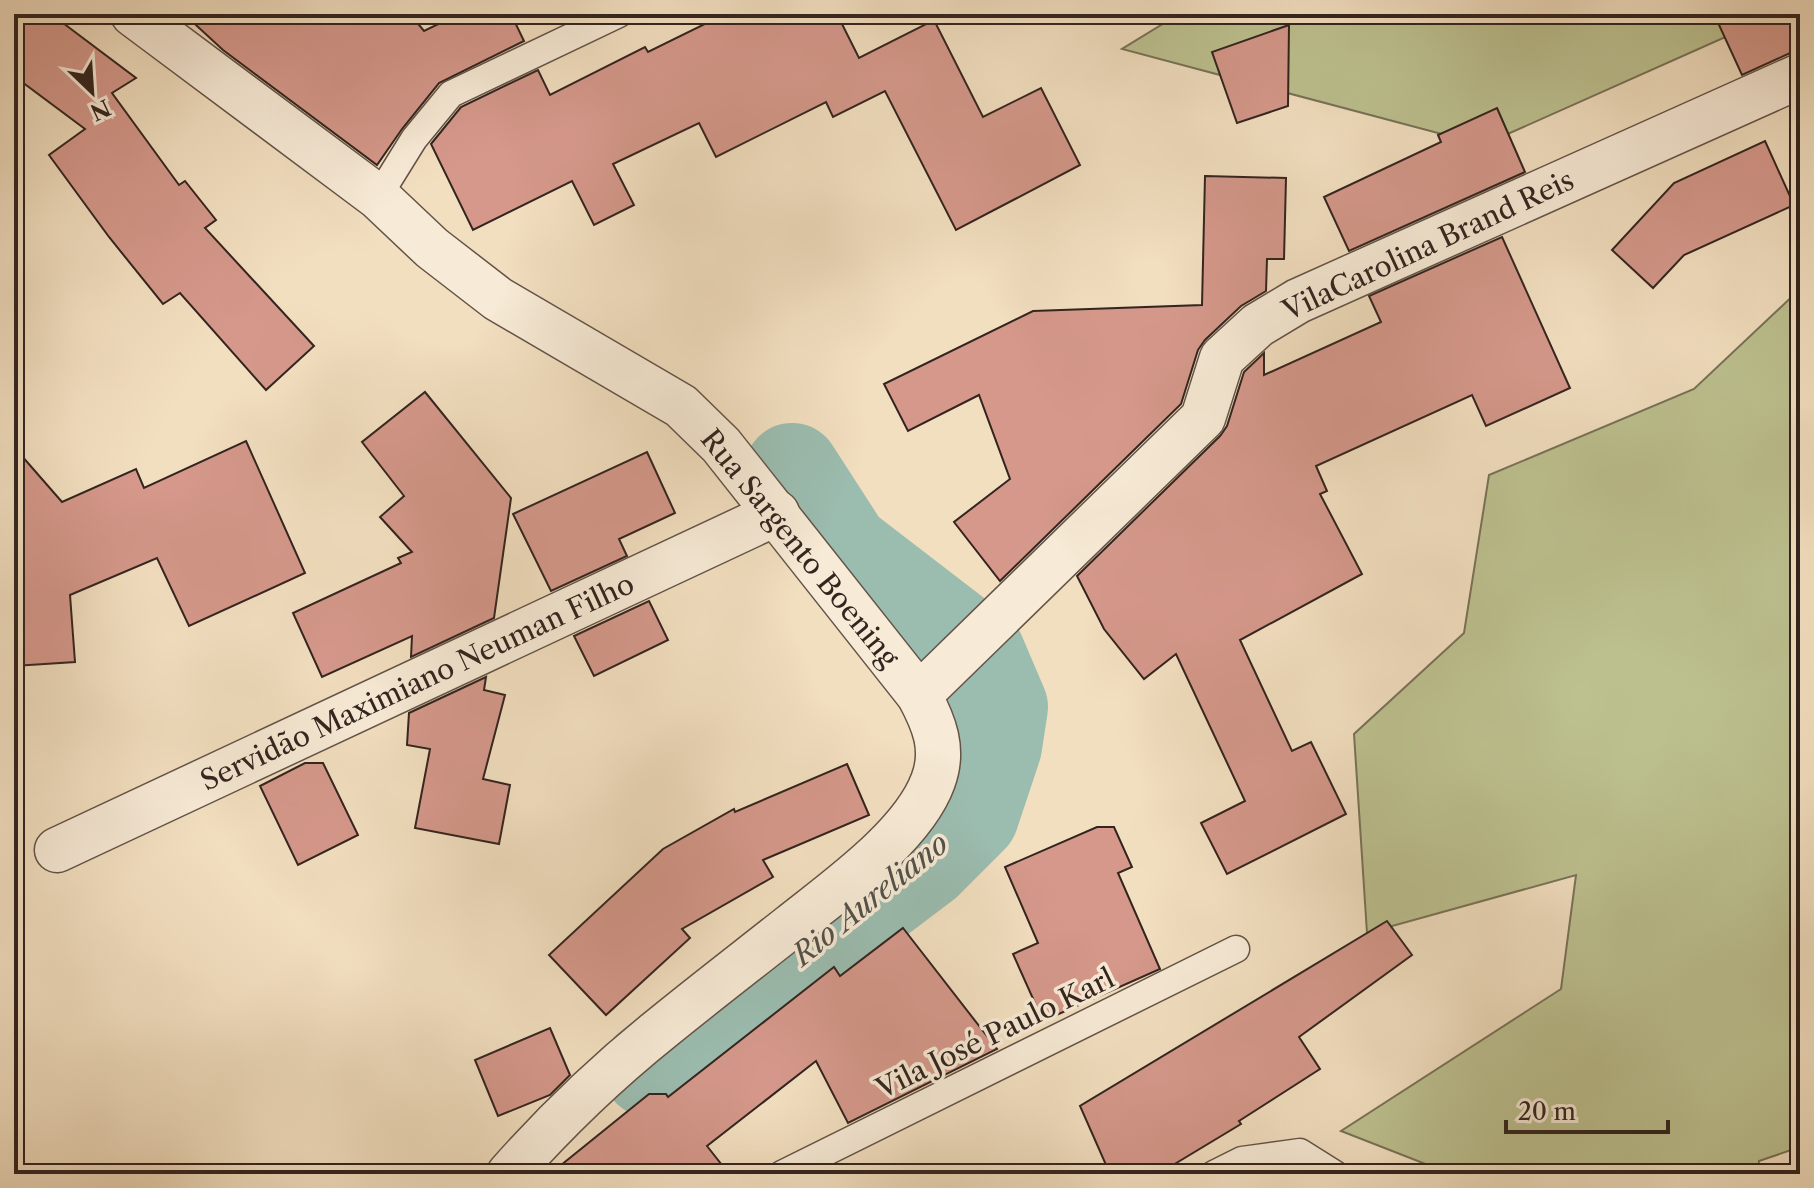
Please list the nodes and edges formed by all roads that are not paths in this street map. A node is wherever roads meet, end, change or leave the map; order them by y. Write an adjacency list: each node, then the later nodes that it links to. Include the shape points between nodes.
1 (133, 14): 4 (street, Rua Sargento Boening)
2 (619, 14): 4 (lane, via 451,94 414,139)
3 (1800, 76): 6 (street, VilaCarolina Brand Reis, via 1298,301 1258,325 1222,358 1203,418)
4 (378, 197): 5 (street, Rua Sargento Boening, via 498,299 681,406)
5 (777, 513): 6 (street, Rua Sargento Boening); 7 (street, Servidão Maximiano Neuman Filho)
6 (920, 693): 9 (street, Rua Sargento Boening, via 936,731 938,760 925,799 893,840 660,1030 555,1123)
7 (57, 850)
8 (1236, 949): 10 (lane, Vila José Paulo Karl)
9 (509, 1174)
10 (782, 1174)
11 (1214, 1174): 12 (lane, via 1242,1160 1300,1152)
12 (1335, 1174)

